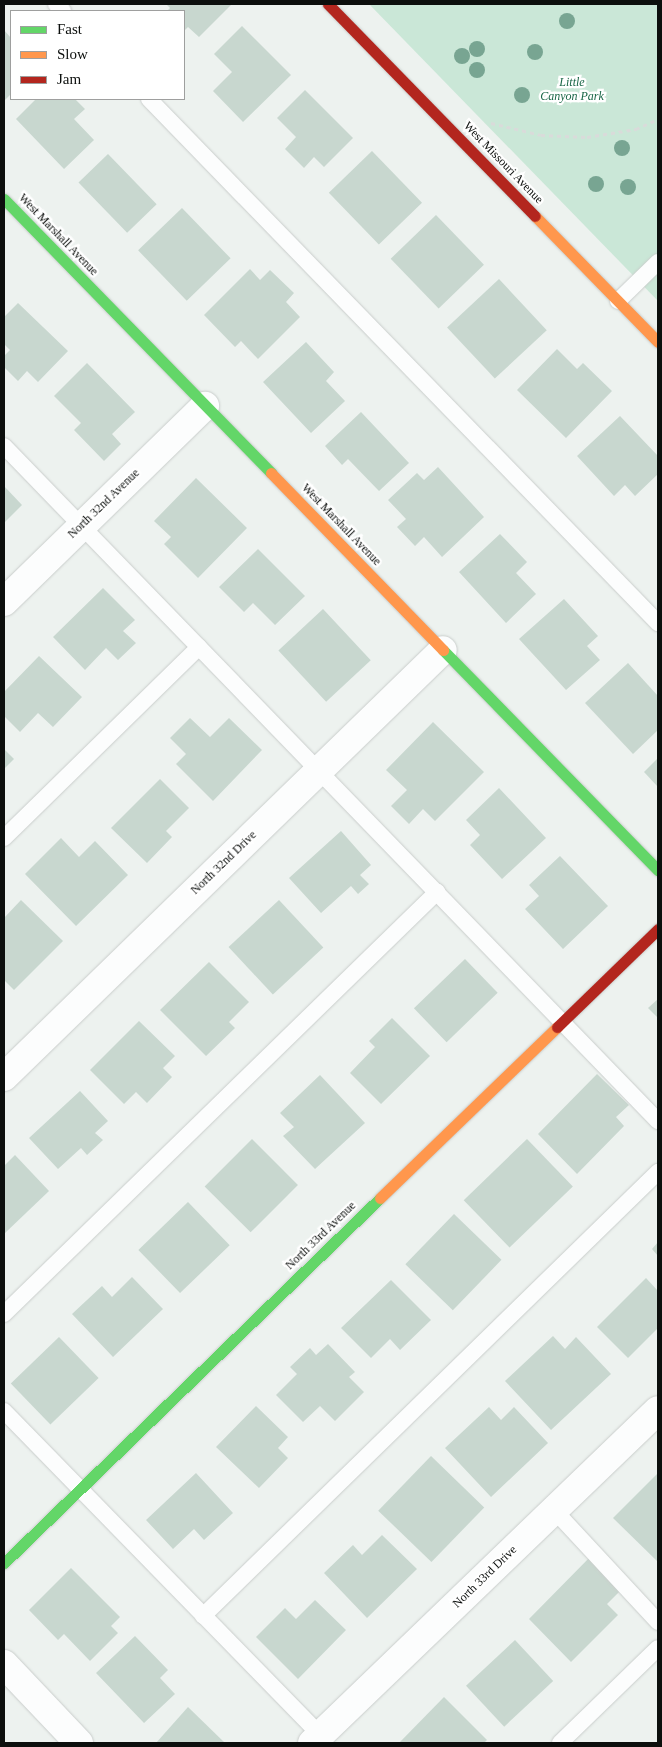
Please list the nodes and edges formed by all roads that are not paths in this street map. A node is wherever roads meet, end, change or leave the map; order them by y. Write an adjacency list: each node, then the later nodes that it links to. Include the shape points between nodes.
1 (328, 4): 5 (street, West Missouri Avenue)
2 (150, 100): 11 (lane)
3 (4, 199): 7 (street, West Marshall Avenue)
4 (658, 262): 5 (lane)
5 (618, 302): 6 (street, West Missouri Avenue)
6 (658, 342)
7 (205, 406): 9 (street, North 32nd Avenue); 13 (street, West Marshall Avenue)
8 (4, 446): 9 (lane)
9 (82, 527): 10 (street, North 32nd Avenue); 12 (lane)
10 (4, 602)
11 (658, 623)
12 (199, 647): 14 (lane); 15 (lane)
13 (444, 650): 14 (street, North 32nd Drive); 16 (street, West Marshall Avenue)
14 (319, 771): 17 (lane); 20 (street, North 32nd Drive)
15 (4, 838)
16 (658, 870)
17 (437, 892): 19 (lane); 23 (lane)
18 (658, 929): 19 (street, North 33rd Avenue)
19 (562, 1022): 21 (lane); 26 (street, North 33rd Avenue)
20 (4, 1077)
21 (658, 1121)
22 (658, 1172): 29 (lane)
23 (4, 1314)
24 (658, 1410): 27 (street, North 33rd Drive)
25 (4, 1411): 26 (lane)
26 (80, 1489): 28 (street, North 33rd Avenue); 29 (lane)
27 (554, 1510): 30 (lane); 33 (street, North 33rd Drive)
28 (4, 1564)
29 (203, 1616): 33 (lane)
30 (658, 1622)
31 (658, 1648): 35 (lane)
32 (4, 1664): 34 (street)
33 (316, 1739)
34 (79, 1743)
35 (560, 1743)

